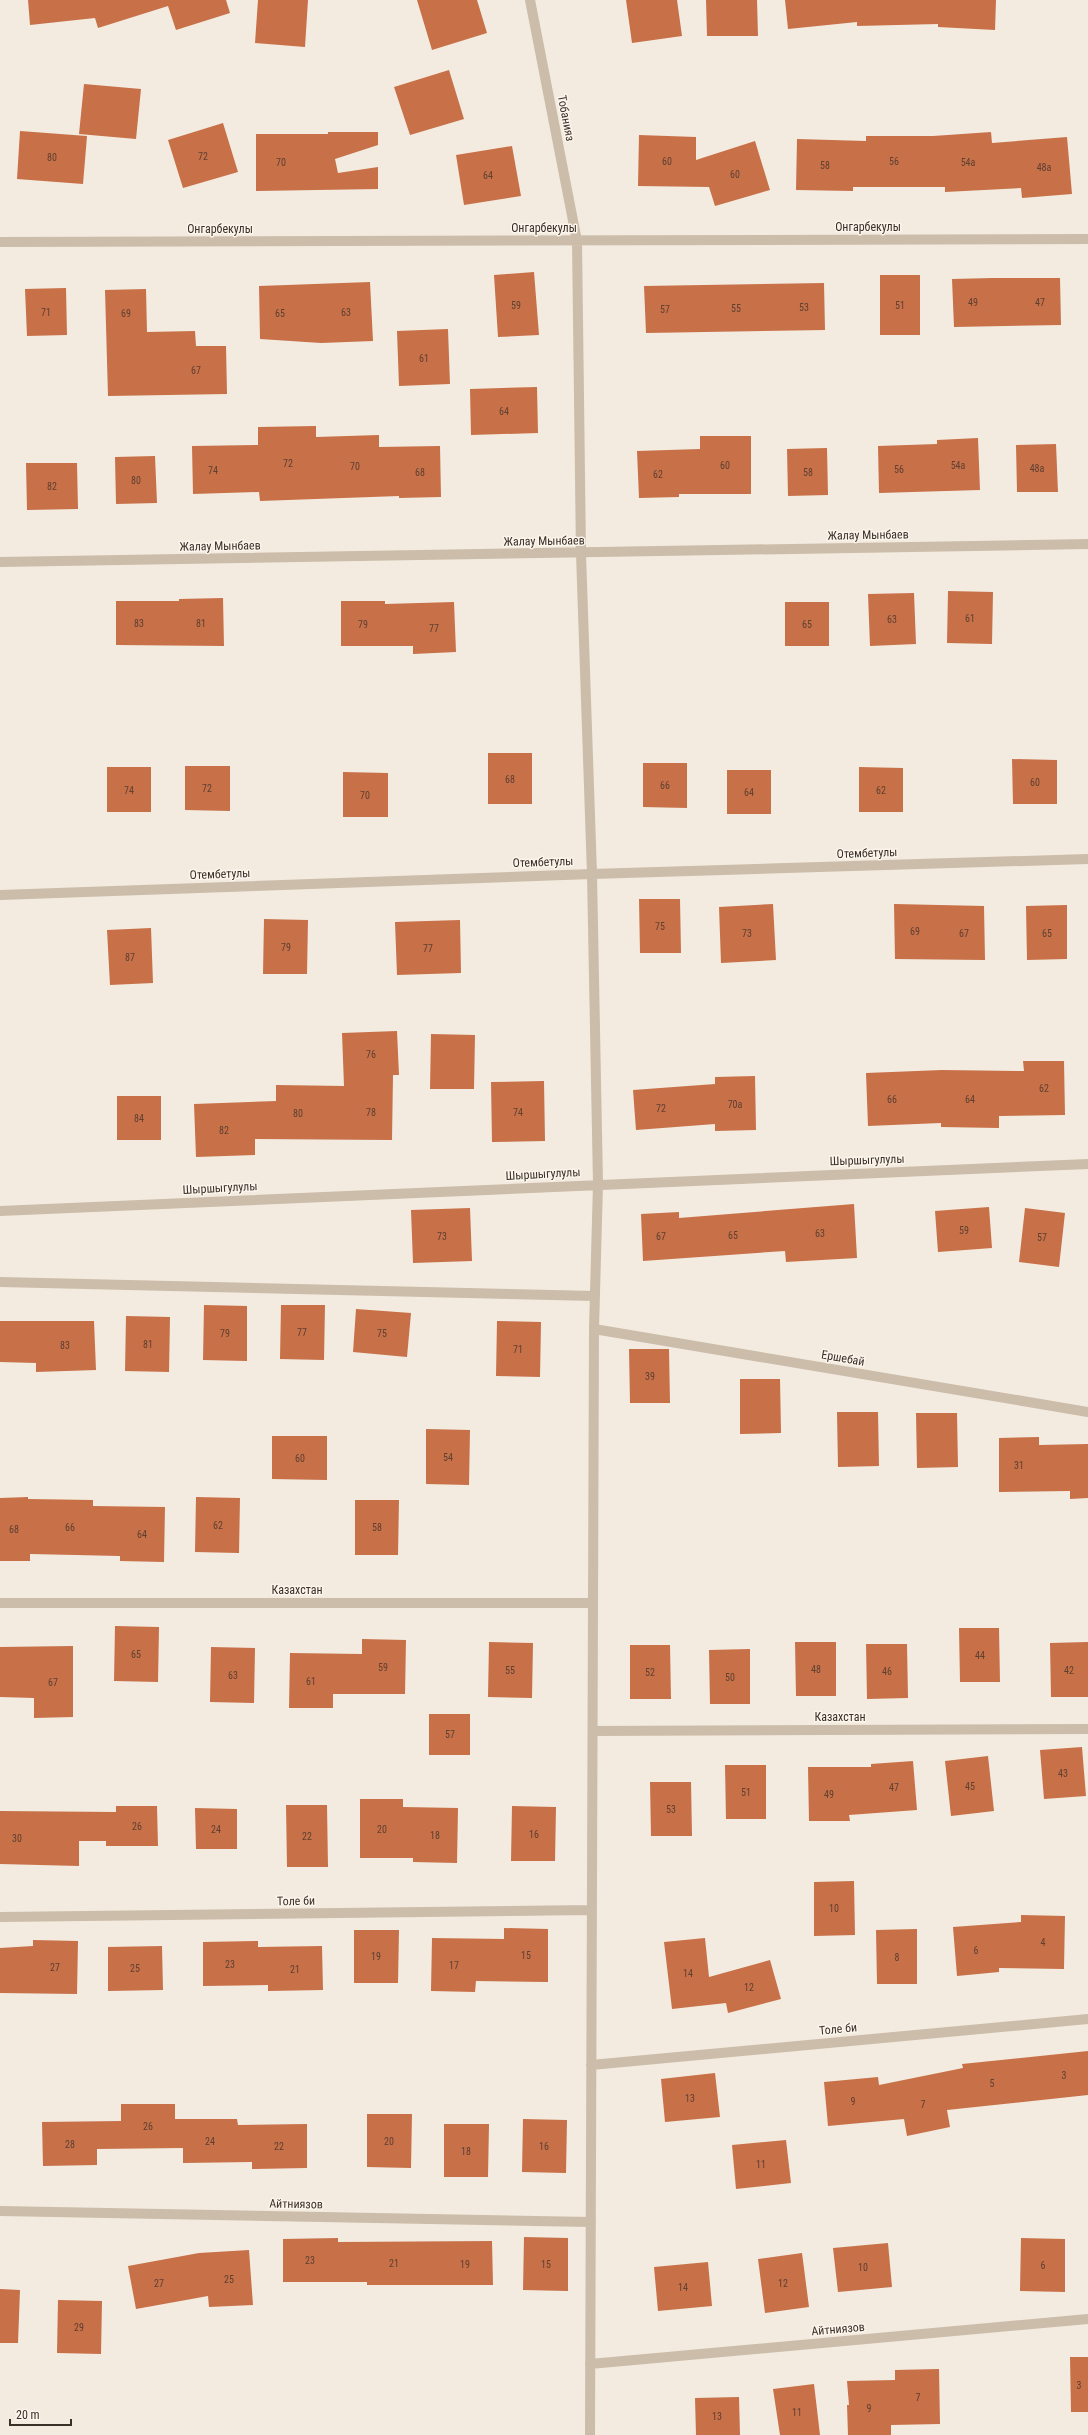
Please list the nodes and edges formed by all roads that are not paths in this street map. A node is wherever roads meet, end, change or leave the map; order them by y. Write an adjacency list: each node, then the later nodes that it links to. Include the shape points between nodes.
1 (530, 0): 3 (street, Тобанияз)
2 (1088, 239): 3 (street, Онгарбекулы)
3 (577, 241): 4 (street, Онгарбекулы); 6 (street, Тобанияз)
4 (0, 242)
5 (1088, 544): 6 (street, Жалау Мынбаев)
6 (581, 554): 7 (street, Жалау Мынбаев); 9 (street, Тобанияз)
7 (0, 562)
8 (1088, 860): 9 (street, Отембетулы)
9 (592, 874): 10 (street, Отембетулы); 12 (street, Тобанияз)
10 (0, 895)
11 (1088, 1164): 12 (street, Шыршыгулулы)
12 (598, 1184): 13 (street, Шыршыгулулы); 15 (street, Тобанияз)
13 (0, 1211)
14 (0, 1282): 15 (street)
15 (595, 1296): 16 (street, Тобанияз)
16 (594, 1329): 17 (street, Ершебай); 19 (street, Тобанияз)
17 (1088, 1412)
18 (0, 1603): 19 (street, Казахстан)
19 (593, 1603): 21 (street, Тобанияз)
20 (1088, 1729): 21 (street, Казахстан)
21 (593, 1731): 22 (street, Тобанияз)
22 (592, 1910): 23 (street, Толе би); 25 (street, Тобанияз)
23 (0, 1917)
24 (1088, 2018): 25 (street, Толе би)
25 (591, 2065): 27 (street, Тобанияз)
26 (0, 2211): 27 (street, Айтниязов)
27 (591, 2222): 29 (street, Тобанияз)
28 (1088, 2319): 29 (street, Айтниязов)
29 (590, 2364): 30 (street, Тобанияз)
30 (590, 2435)

